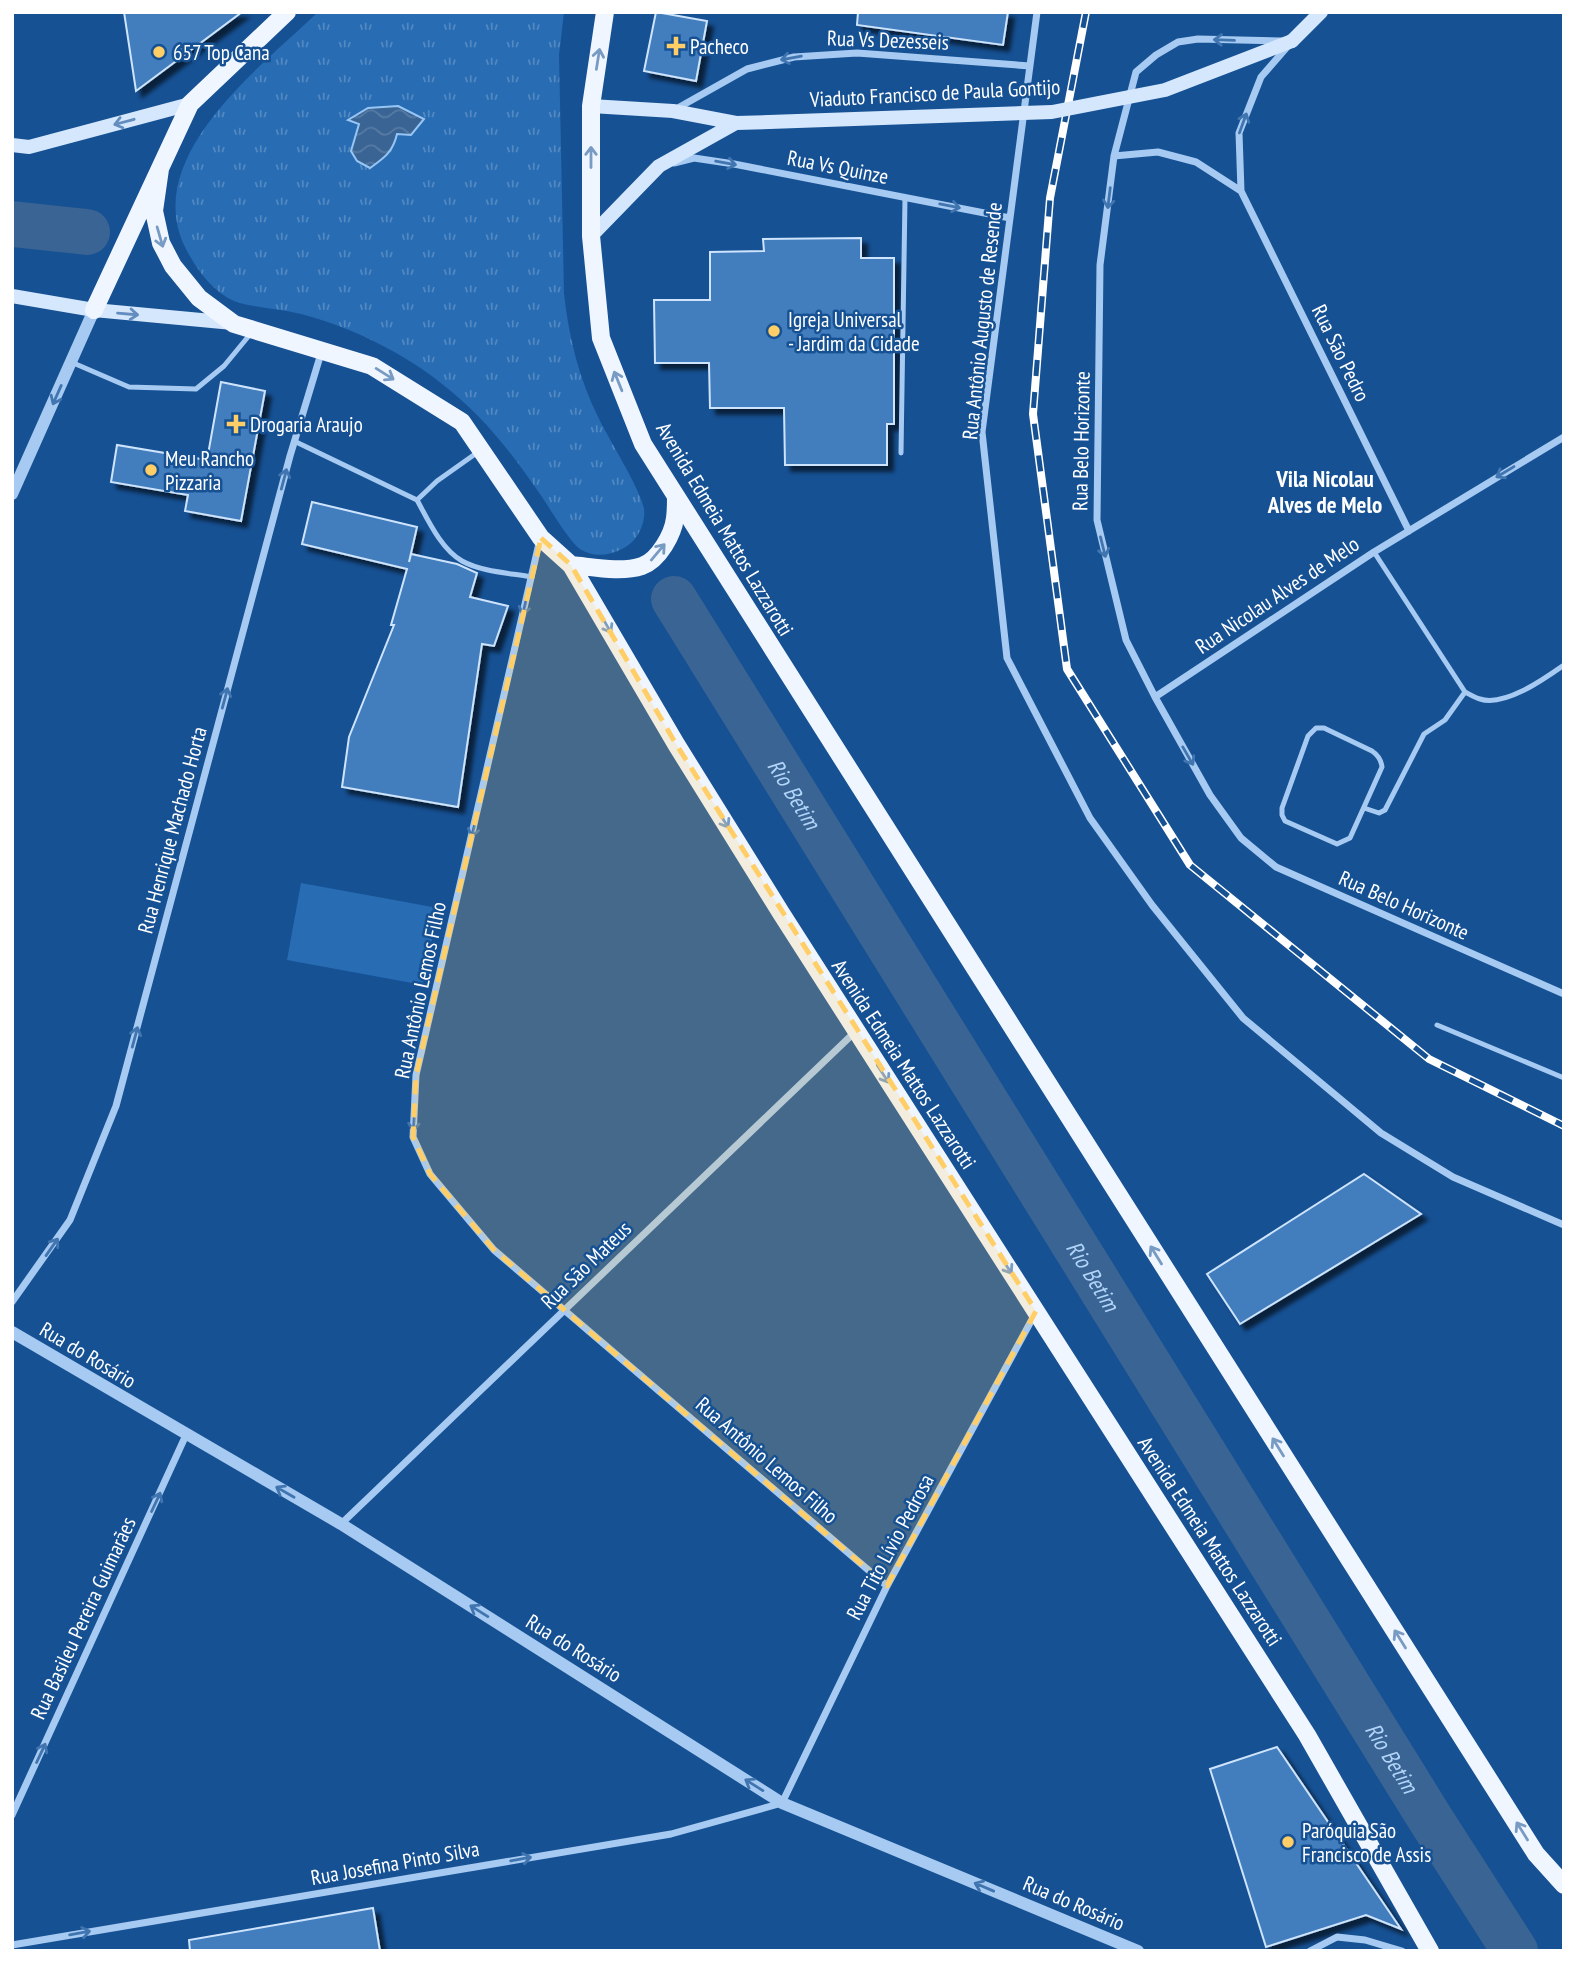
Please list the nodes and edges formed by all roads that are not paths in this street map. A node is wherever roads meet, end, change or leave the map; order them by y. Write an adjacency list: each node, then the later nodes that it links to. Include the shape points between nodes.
1 (287, 12): 7 (main road)
2 (606, 12): 8 (main road, Avenida Edmeia Mattos Lazzarotti, one-way to 2)
3 (1037, 12): 6 (street, Rua Antônio Augusto de Resende)
4 (1321, 12): 5 (main road)
5 (1292, 41): 10 (main road, Viaduto Francisco de Paula Gontijo, bridge, via 1165,90 1052,111); 14 (street, Rua Belo Horizonte, one-way to 14, via 1198,39 1178,42 1156,55 1136,72); 17 (street, Rua São Pedro, one-way to 5, via 1239,133 1262,77)
6 (1030, 66): 9 (street, Rua Vs Dezesseis, one-way to 9, via 857,53 794,57 747,69); 19 (street, Rua Antônio Augusto de Resende)
7 (190, 104): 13 (main road, one-way to 13); 16 (main road)
8 (591, 106): 9 (main road, Viaduto Francisco de Paula Gontijo); 20 (main road, Avenida Edmeia Mattos Lazzarotti, one-way to 8)
9 (673, 111): 10 (main road, Viaduto Francisco de Paula Gontijo)
10 (736, 123): 15 (main road, Viaduto Francisco de Paula Gontijo)
11 (12, 137): 13 (street)
12 (12, 145): 13 (main road)
13 (29, 147)
14 (1114, 156): 17 (street, via 1158,152 1196,162); 41 (street, Rua Belo Horizonte, one-way to 41, via 1100,265 1097,520 1126,640)
15 (659, 166): 18 (street, Rua Vs Quinze, one-way to 18, via 694,158); 20 (main road, Viaduto Francisco de Paula Gontijo)
16 (160, 169): 22 (main road); 23 (main road, one-way to 23, via 154,211 166,254 199,298)
17 (1241, 191): 34 (street, Rua São Pedro)
18 (905, 198): 19 (street, Rua Vs Quinze, one-way to 19); 30 (lane)
19 (1010, 218): 47 (street, Rua Antônio Augusto de Resende, via 982,432 1007,658 1090,818 1152,905 1243,1018 1381,1133 1453,1177)
20 (591, 236): 32 (main road, Avenida Edmeia Mattos Lazzarotti, one-way to 20, via 643,444 601,338)
21 (12, 296): 22 (main road)
22 (94, 310): 23 (main road, one-way to 23); 26 (street)
23 (234, 324): 24 (main road, Avenida Edmeia Mattos Lazzarotti)
24 (254, 329): 25 (main road, Avenida Edmeia Mattos Lazzarotti); 26 (lane, via 224,366 196,389 129,387)
25 (322, 349): 28 (street, Rua Henrique Machado Horta); 29 (main road, Avenida Edmeia Mattos Lazzarotti, one-way to 29, via 372,366 462,422)
26 (71, 362): 31 (street, one-way to 31)
27 (1564, 437): 34 (street, Rua Nicolau Alves de Melo, one-way to 34)
28 (295, 441): 33 (lane); 48 (street, Rua Henrique Machado Horta, one-way to 28, via 71,1220 116,1106)
29 (481, 450): 33 (lane); 35 (main road, Avenida Edmeia Mattos Lazzarotti)
30 (901, 453)
31 (12, 494)
32 (676, 496): 37 (main road, one-way to 32, via 632,568 650,562 668,540); 57 (main road, Avenida Edmeia Mattos Lazzarotti, one-way to 32, via 1529,1842)
33 (417, 500): 38 (lane, via 435,533 460,559)
34 (1409, 531): 36 (street, Rua Nicolau Alves de Melo)
35 (541, 538): 37 (main road, Avenida Edmeia Mattos Lazzarotti); 38 (street, Rua Antônio Lemos Filho)
36 (1374, 552): 40 (lane); 41 (street, Rua Nicolau Alves de Melo)
37 (571, 565): 45 (main road, Avenida Edmeia Mattos Lazzarotti, one-way to 45, via 676,744)
38 (532, 577): 49 (street, Rua Antônio Lemos Filho, one-way to 49, via 416,1075 412,1137 430,1174 494,1250)
39 (1564, 665): 40 (lane, via 1505,699 1482,700)
40 (1465, 691): 42 (lane, via 1444,720 1424,734 1385,810 1379,813)
41 (1155, 697): 43 (street, Rua Belo Horizonte, one-way to 43, via 1210,795 1241,838 1276,867)
42 (1364, 808): 42 (lane, via 1382,767 1378,756 1316,727 1308,736 1282,816 1337,844 1350,838)
43 (1564, 994)
44 (1437, 1024): 46 (lane)
45 (856, 1031): 49 (street, Rua São Mateus); 50 (main road, Avenida Edmeia Mattos Lazzarotti, one-way to 50)
46 (1564, 1078)
47 (1564, 1225)
48 (12, 1303)
49 (565, 1309): 53 (street, Rua São Mateus); 54 (street, Rua Antônio Lemos Filho)
50 (1036, 1311): 54 (street, Rua Tito Lívio Pedrosa); 59 (main road, Avenida Edmeia Mattos Lazzarotti, via 1307,1735)
51 (12, 1332): 52 (street, Rua do Rosário)
52 (186, 1435): 53 (street, Rua do Rosário, one-way to 52); 56 (street, Rua Basileu Pereira Guimarães, one-way to 52)
53 (341, 1524): 55 (street, Rua do Rosário, one-way to 53)
54 (887, 1586): 55 (street, Rua Tito Lívio Pedrosa)
55 (782, 1803): 58 (street, Rua Josefina Pinto Silva, one-way to 55, via 671,1834); 60 (street, Rua do Rosário, one-way to 55)
56 (12, 1815)
57 (1564, 1885)
58 (12, 1945)
59 (1426, 1947)
60 (1138, 1951)
61 (1310, 1951): 62 (street, via 1337,1937)
62 (1402, 1951)

